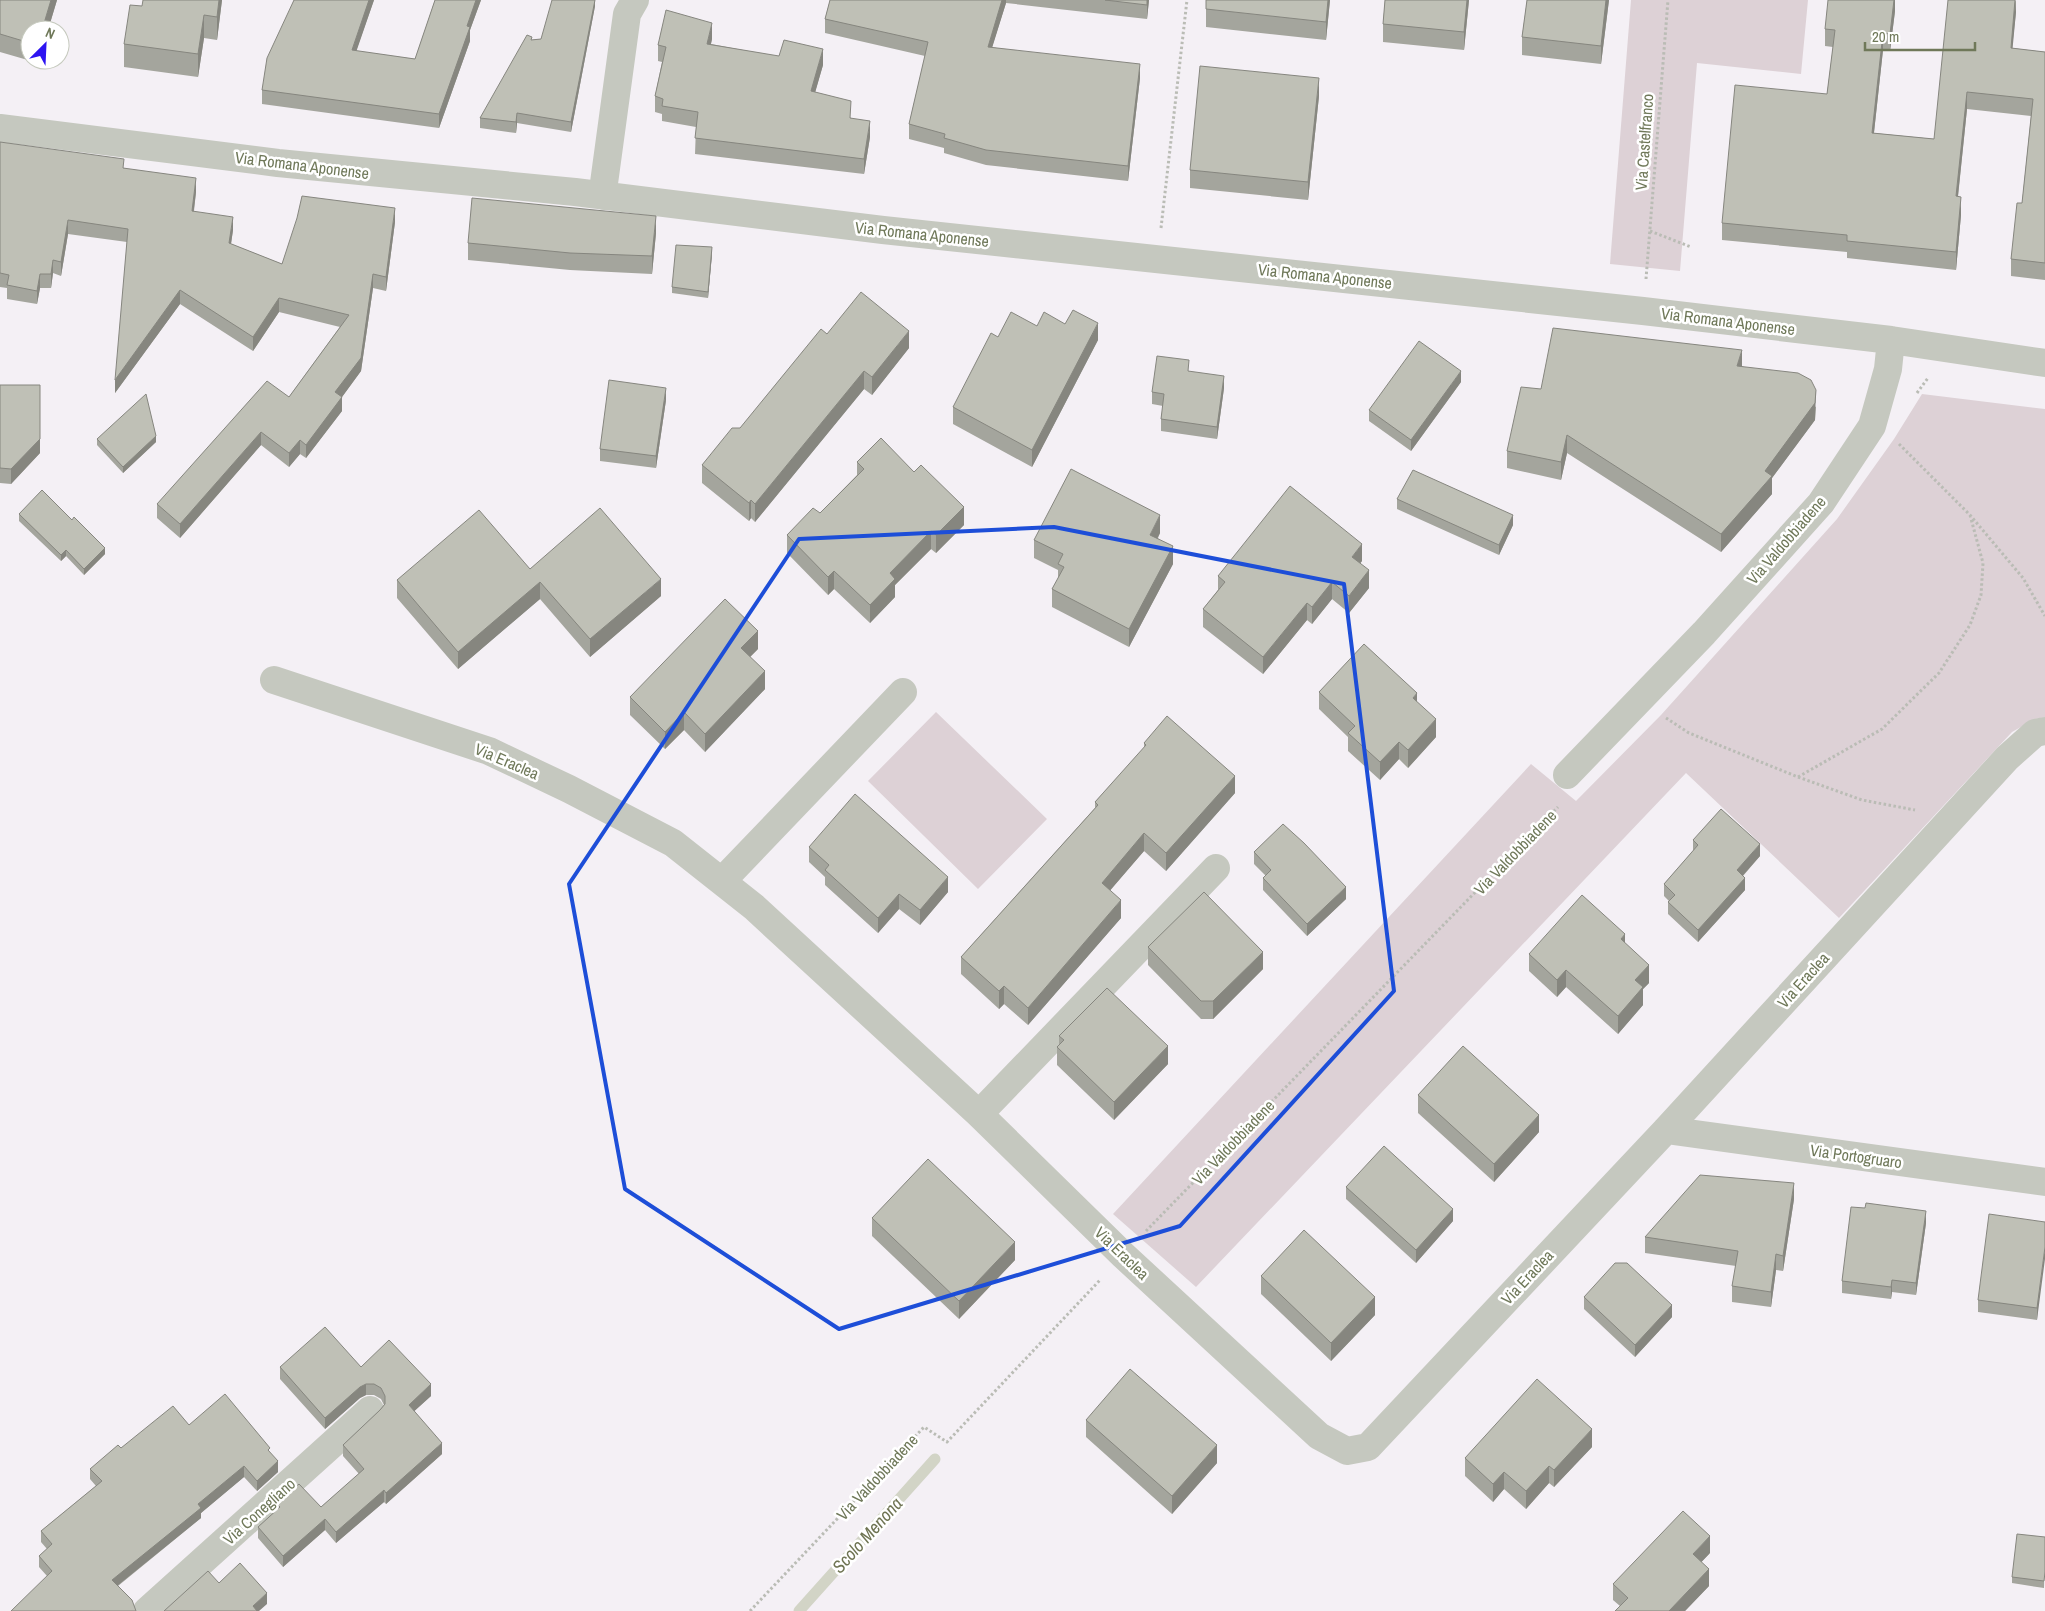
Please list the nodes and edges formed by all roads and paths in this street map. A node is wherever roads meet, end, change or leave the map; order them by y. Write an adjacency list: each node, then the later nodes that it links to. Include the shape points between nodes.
1 (635, 0): 5 (street, via 627,14)
2 (1187, 0): 7 (path)
3 (1668, 0): 6 (path, Via Castelfranco)
4 (0, 128): 5 (street, Via Romana Aponense, via 278,163)
5 (604, 196): 10 (street, Via Romana Aponense, via 883,230)
6 (1650, 231): 8 (path); 9 (path, Via Castelfranco)
7 (1160, 232)
8 (1691, 247)
9 (1645, 286)
10 (1891, 340): 11 (street, Via Romana Aponense); 12 (street, Via Valdobbiadene, via 1888,369)
11 (2045, 363)
12 (1872, 426): 13 (path, via 1890,434); 20 (street, Via Valdobbiadene, via 1821,503)
13 (1970, 515): 14 (path, via 2023,578); 19 (path, via 1983,563 1981,595 1970,624 1938,673 1882,729)
14 (2045, 616)
15 (274, 680): 23 (street, Via Eraclea, via 489,752 673,843)
16 (904, 692): 23 (street)
17 (1661, 715): 19 (path, via 1689,733)
18 (2045, 731): 21 (street, Via Eraclea, via 2036,733 2007,758)
19 (1798, 777): 21 (path, via 1862,800)
20 (1566, 788): 27 (path, Via Valdobbiadene)
21 (1952, 818): 25 (street, Via Eraclea)
22 (1216, 868): 24 (street)
23 (722, 880): 24 (street, Via Eraclea)
24 (979, 1114): 27 (street, Via Eraclea)
25 (1666, 1130): 26 (street, Via Portogruaro); 27 (street, Via Eraclea, via 1368,1446 1361,1448 1347,1451 1320,1436)
26 (2045, 1182)
27 (1123, 1255): 30 (path, Via Valdobbiadene, via 947,1442 924,1427)
28 (370, 1410): 29 (street, Via Conegliano)
29 (147, 1611)
30 (750, 1611)

